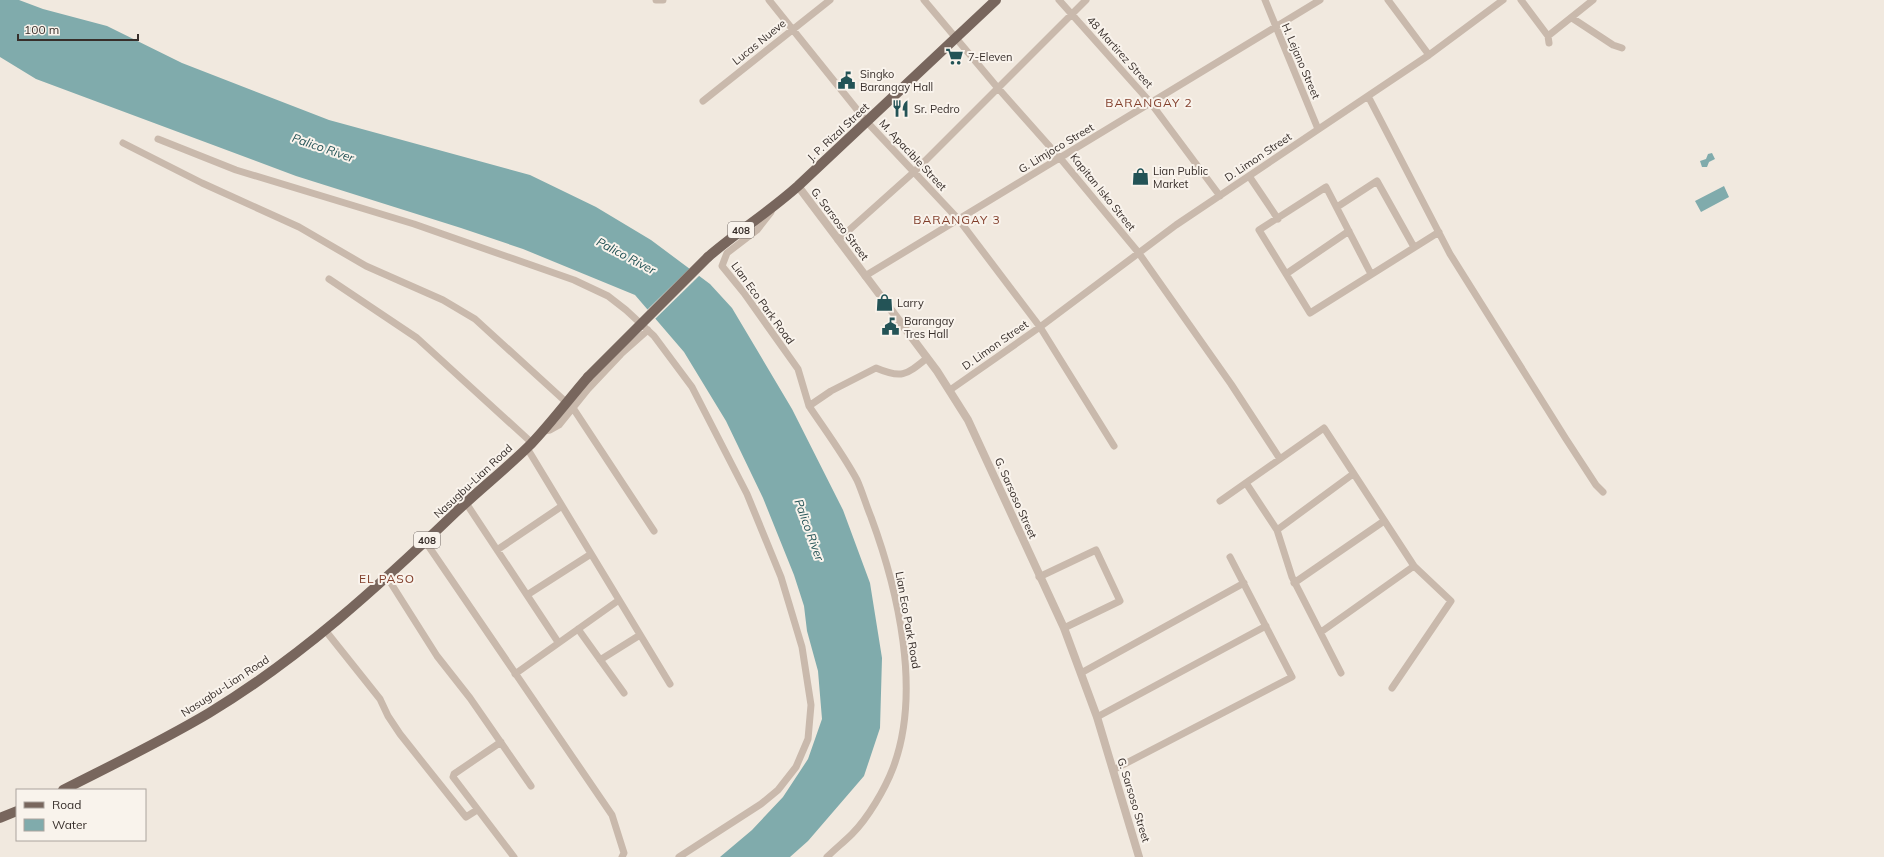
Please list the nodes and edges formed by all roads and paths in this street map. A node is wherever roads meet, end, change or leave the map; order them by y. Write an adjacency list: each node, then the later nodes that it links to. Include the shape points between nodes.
1 (656, 0): 2 (street)
2 (663, 0)
3 (769, 0): 18 (street, M. Apacible Street)
4 (830, 0): 18 (street, Lucas Nueve)
5 (924, 0): 19 (street, Kapitan Isko Street)
6 (996, 0): 19 (main road, J. P. Rizal Street / 408)
7 (1059, 0): 15 (street, 48 Martirez Street)
8 (1086, 0): 15 (street)
9 (1265, 0): 17 (street, H. Lejano Street)
10 (1320, 0): 17 (street, G. Limjoco Street)
11 (1388, 0): 21 (street)
12 (1503, 0): 21 (street, D. Limon Street)
13 (1521, 0): 16 (street, via 1549,40)
14 (1593, 0): 16 (street)
15 (1072, 14): 22 (street); 25 (street, 48 Martirez Street)
16 (1572, 18): 20 (street, via 1613,45)
17 (1275, 27): 25 (street, G. Limjoco Street); 27 (street, H. Lejano Street)
18 (792, 30): 24 (street, Lucas Nueve); 26 (street, M. Apacible Street)
19 (956, 38): 22 (street, Kapitan Isko Street); 26 (main road, J. P. Rizal Street / 408)
20 (1622, 48)
21 (1429, 55): 23 (street, D. Limon Street)
22 (997, 87): 30 (street, Kapitan Isko Street); 31 (street)
23 (1368, 96): 27 (street, D. Limon Street); 40 (street)
24 (703, 101)
25 (1150, 102): 30 (street, G. Limjoco Street); 34 (street, 48 Martirez Street)
26 (867, 122): 31 (street, M. Apacible Street); 33 (main road, J. P. Rizal Street / 408)
27 (1318, 129): 32 (street, D. Limon Street)
28 (158, 139): 50 (street, via 236,170 414,224 574,280 608,296)
29 (123, 143): 53 (street, via 202,183 299,227 366,266 443,300 475,319)
30 (1060, 158): 38 (street, G. Limjoco Street); 43 (street, Kapitan Isko Street)
31 (914, 171): 38 (street, M. Apacible Street); 41 (street)
32 (1249, 176): 34 (street, D. Limon Street); 37 (street)
33 (798, 186): 35 (main road, J. P. Rizal Street / 408); 41 (street, G. Sarsoso Street)
34 (1220, 196): 43 (street, D. Limon Street)
35 (776, 205): 44 (main road, J. P. Rizal Street / 408); 54 (street, Lian Eco Park Road, via 757,230 727,252 722,266 798,369)
36 (1337, 207): 37 (street, via 1326,187); 39 (street); 42 (street, via 1377,181)
37 (1278, 219): 45 (street, via 1260,230)
38 (959, 220): 47 (street, G. Limjoco Street); 49 (street, M. Apacible Street)
39 (1349, 231): 45 (street); 46 (street)
40 (1439, 232): 42 (street); 60 (street, via 1523,372)
41 (838, 240): 47 (street, G. Sarsoso Street)
42 (1414, 247): 46 (street)
43 (1138, 252): 49 (street, D. Limon Street); 57 (street, Kapitan Isko Street)
44 (708, 257): 53 (main road, Nasugbu-Lian Road / 408, bridge, via 588,377)
45 (1286, 274): 46 (street, via 1310,313)
46 (1371, 274)
47 (865, 276): 51 (street, G. Sarsoso Street)
48 (329, 280): 55 (street, via 417,338)
49 (1040, 327): 52 (street, D. Limon Street); 56 (street, M. Apacible Street)
50 (648, 330): 53 (street); 103 (street, via 692,387 747,494 781,577 802,647 811,705 808,739 796,767 778,790 761,804)
51 (927, 358): 52 (street, G. Sarsoso Street); 54 (street, via 908,374 892,375 876,368 831,391)
52 (950, 390): 73 (street, G. Sarsoso Street, via 984,452)
53 (570, 405): 55 (main road, Nasugbu-Lian Road / 408); 66 (street)
54 (810, 406): 104 (street, Lian Eco Park Road, via 857,480 879,539 893,588 906,663 906,700 900,745 893,768 864,820)
55 (529, 446): 62 (main road, Nasugbu-Lian Road / 408); 63 (street)
56 (1114, 446)
57 (1280, 459): 58 (street, via 1324,428); 59 (street)
58 (1353, 474): 64 (street); 65 (street)
59 (1246, 483): 61 (street); 65 (street)
60 (1603, 492)
61 (1220, 501)
62 (466, 503): 67 (main road, Nasugbu-Lian Road / 408); 68 (street)
63 (562, 506): 68 (street); 69 (street)
64 (1384, 521): 71 (street); 75 (street)
65 (1277, 530): 75 (street)
66 (654, 531)
67 (425, 541): 72 (main road, Nasugbu-Lian Road / 408); 88 (street)
68 (497, 550): 76 (street)
69 (591, 554): 76 (street); 77 (street)
70 (1230, 557): 74 (street)
71 (1414, 566): 82 (street); 90 (street, via 1451,601)
72 (387, 577): 81 (main road, Nasugbu-Lian Road / 408); 93 (street, via 437,656 447,666)
73 (1040, 577): 79 (street, G. Sarsoso Street); 79 (street, via 1096,550 1120,601)
74 (1244, 583): 78 (street); 86 (street)
75 (1294, 583): 82 (street)
76 (527, 595): 84 (street)
77 (619, 600): 80 (street); 83 (street)
78 (1266, 626): 92 (street); 94 (street, via 1292,677)
79 (1064, 628): 86 (street, G. Sarsoso Street)
80 (578, 629): 84 (street); 85 (street)
81 (325, 630): 96 (main road, Nasugbu-Lian Road / 408, via 210,712 149,747); 97 (street, via 380,699 400,734 466,817)
82 (1321, 632): 87 (street)
83 (640, 635): 85 (street); 89 (street)
84 (558, 642): 88 (street)
85 (600, 660): 91 (street)
86 (1081, 673): 92 (street, G. Sarsoso Street)
87 (1341, 673)
88 (515, 674): 102 (street, via 612,815 624,853)
89 (670, 684)
90 (1392, 688)
91 (624, 694)
92 (1097, 717): 94 (street, G. Sarsoso Street)
93 (501, 742): 95 (street); 97 (street, via 454,774 453,777)
94 (1113, 770): 100 (street, G. Sarsoso Street)
95 (531, 786)
96 (65, 789)
97 (478, 810): 101 (street)
98 (16, 811): 99 (main road)
99 (0, 818)
100 (1137, 856)
101 (514, 857)
102 (622, 857)
103 (679, 857)
104 (828, 857)

